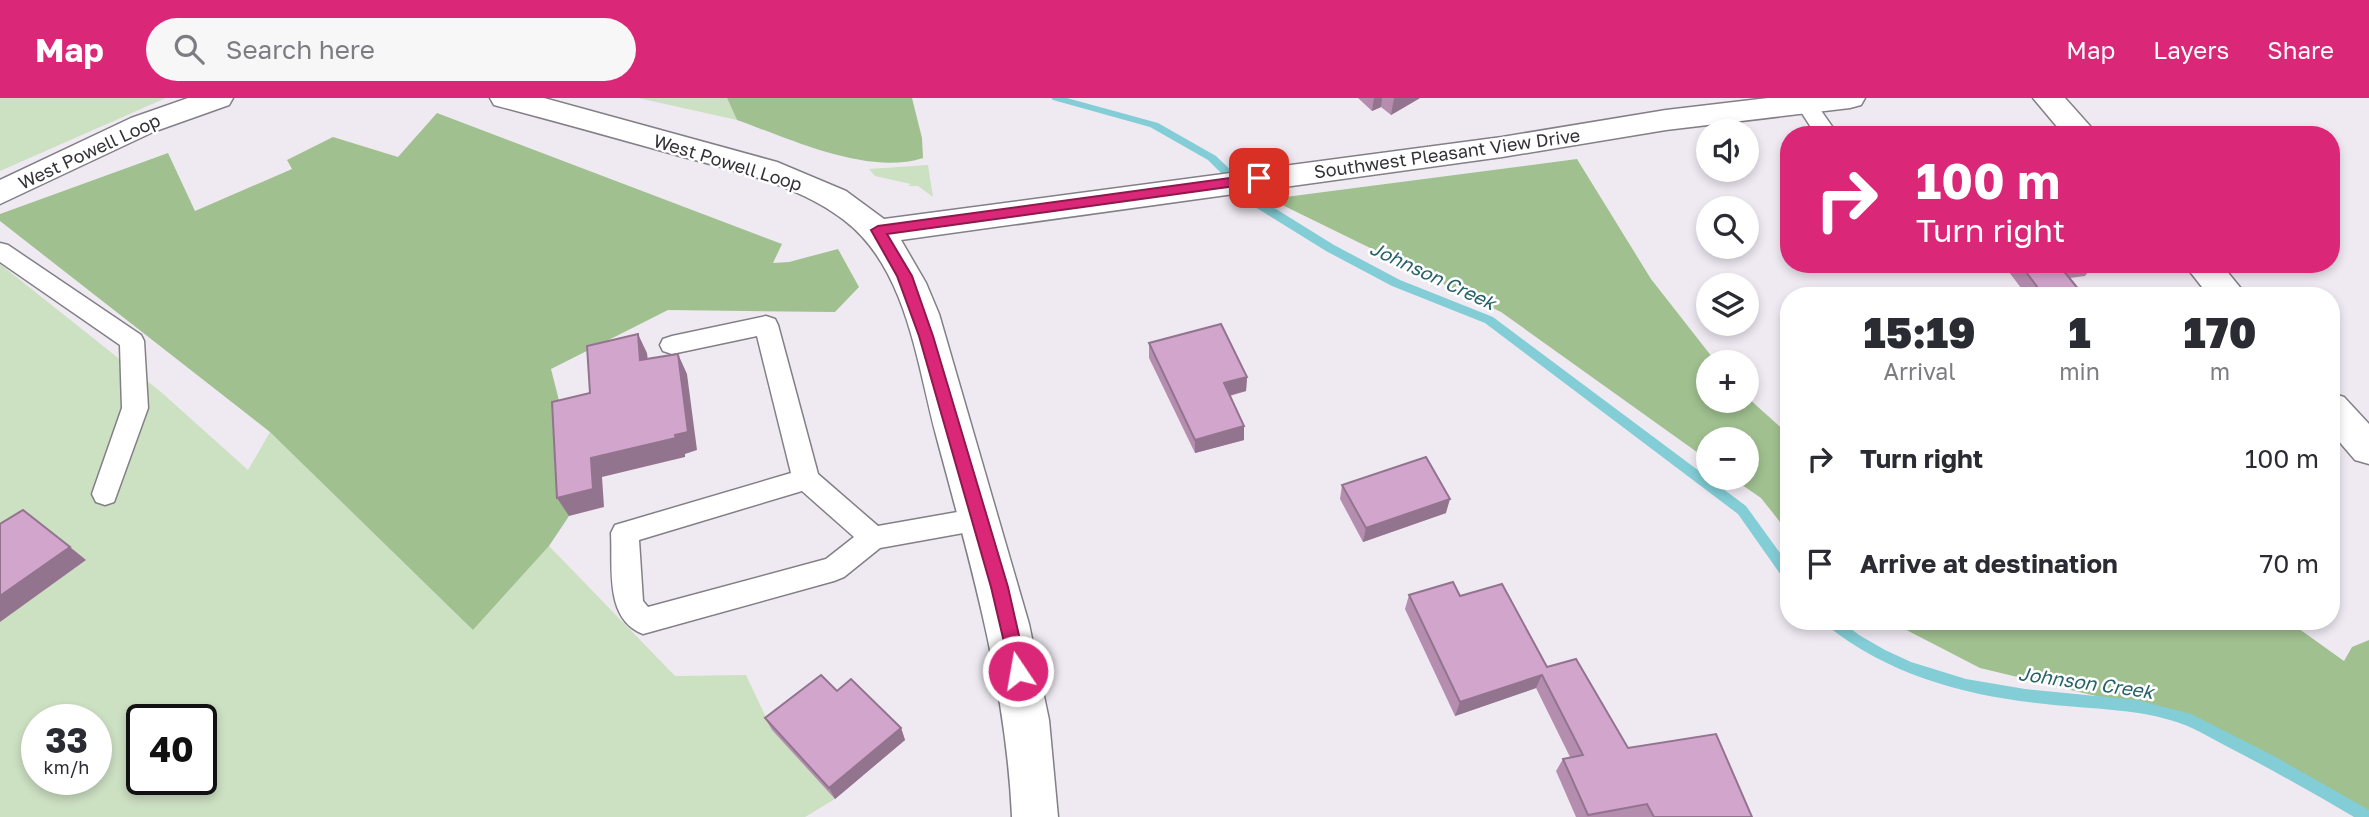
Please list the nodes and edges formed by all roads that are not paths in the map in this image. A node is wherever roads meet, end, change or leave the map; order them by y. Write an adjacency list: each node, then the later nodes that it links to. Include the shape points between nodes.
1 (218, 98): 8 (street, West Powell Loop, via 142,125)
2 (505, 98): 9 (street, West Powell Loop, via 781,175 825,194)
3 (1850, 98): 5 (street, Southwest Pleasant View Drive)
4 (2048, 98): 7 (street)
5 (1806, 104): 6 (lane); 9 (street, Southwest Pleasant View Drive)
6 (1821, 126)
7 (2074, 126)
8 (0, 193)
9 (878, 230): 18 (street, West Powell Loop, via 912,297)
10 (0, 251): 17 (lane, via 132,341 135,408)
11 (2209, 273): 12 (street)
12 (2222, 287)
13 (672, 345): 16 (lane, via 766,325)
14 (2340, 417): 15 (street)
15 (2369, 449)
16 (806, 479): 19 (lane); 19 (lane, via 625,533 629,606 643,621 834,569)
17 (105, 494)
18 (980, 519): 19 (lane); 20 (street, West Powell Loop, via 1018,671)
19 (873, 538)
20 (1035, 817)

